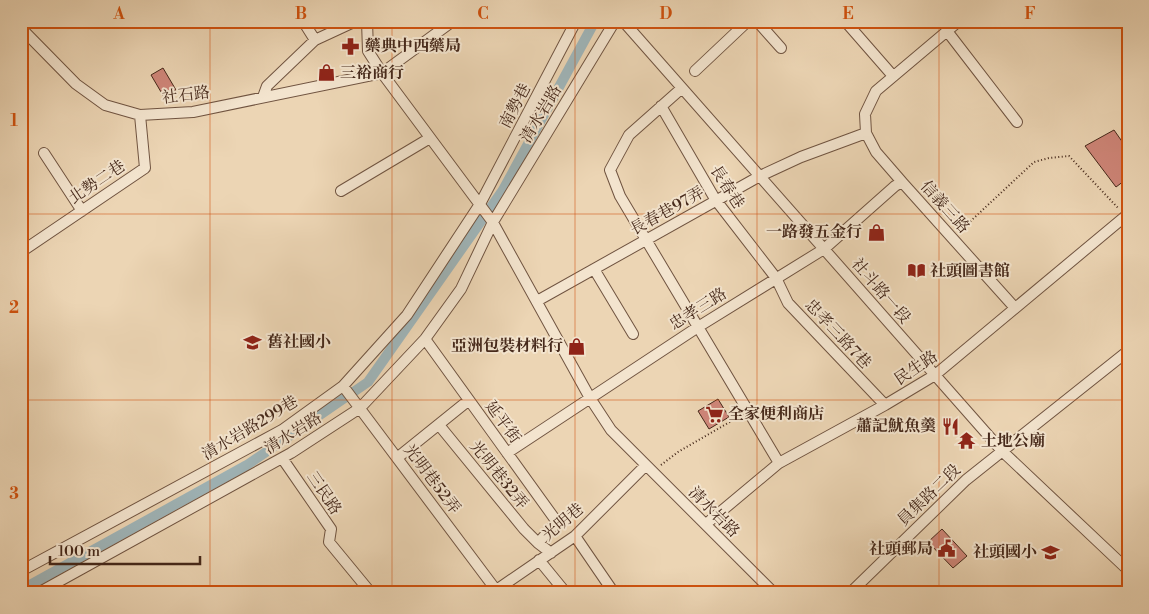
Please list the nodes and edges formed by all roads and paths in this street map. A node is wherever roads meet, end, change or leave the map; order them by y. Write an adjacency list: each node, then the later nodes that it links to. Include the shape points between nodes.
1 (303, 21): 14 (street)
2 (356, 21): 14 (street)
3 (367, 21): 17 (street, via 368,51)
4 (453, 21): 17 (street)
5 (576, 21): 31 (street, 南勢巷)
6 (615, 21): 34 (street, 清水岩路)
7 (623, 21): 19 (street, 社斗路一段)
8 (748, 21): 16 (street)
9 (757, 21): 15 (street)
10 (845, 21): 18 (street)
11 (959, 21): 13 (street)
12 (21, 28): 22 (street, 社石路, via 76,84 105,104)
13 (947, 31): 18 (street); 23 (street)
14 (315, 40): 20 (street, via 267,86)
15 (781, 48)
16 (695, 70)
17 (382, 73): 20 (street, 社石路); 25 (street)
18 (894, 76): 24 (street, via 876,91 865,114)
19 (682, 88): 21 (street); 27 (street, 社斗路一段)
20 (263, 97): 22 (street, 社石路, via 193,112)
21 (662, 106): 30 (street, 長春巷); 36 (street, via 629,135 610,170 620,196)
22 (140, 115): 32 (street, 北勢二巷, via 145,168)
23 (1017, 122)
24 (866, 133): 27 (street, 長春巷97弄); 28 (street, via 876,152)
25 (430, 138): 29 (street); 31 (street)
26 (44, 153): 32 (street)
27 (760, 176): 30 (street, 長春巷97弄); 37 (street, 社斗路一段)
28 (902, 182): 35 (street, 信義三路); 37 (street, 信義三路)
29 (341, 192)
30 (716, 201): 36 (street, 長春巷97弄); 40 (street, 長春巷)
31 (480, 205): 34 (street); 48 (street, 清水岩路299巷, via 407,315)
32 (82, 211): 38 (street, 北勢二巷)
33 (1127, 215): 35 (path, via 1069,156 1049,158 1034,162); 42 (street, 民生路)
34 (492, 222): 41 (street, 清水岩路); 45 (street, 清水岩路, via 461,289)
35 (952, 238): 42 (street, 信義三路)
36 (646, 240): 39 (street, 長春巷97弄); 43 (street)
37 (824, 249): 40 (street, 忠孝三路); 47 (street, 社斗路一段)
38 (21, 252)
39 (594, 270): 41 (street, 長春巷97弄); 44 (street)
40 (776, 278): 43 (street, 忠孝三路); 51 (street, 忠孝三路7巷, via 788,303)
41 (537, 301): 49 (street, 清水岩路)
42 (1015, 308): 47 (street, 民生路)
43 (698, 327): 49 (street, 忠孝三路); 53 (street)
44 (633, 334)
45 (425, 338): 50 (street, 延平街); 52 (street, 清水岩路)
46 (1128, 351): 55 (street, 員集路二段)
47 (935, 375): 51 (street, 民生路); 55 (street, 社斗路一段)
48 (343, 386): 52 (street, 光明巷52弄); 67 (street, 清水岩路299巷, via 282,430)
49 (590, 398): 56 (street, 忠孝三路); 60 (street, 清水岩路, via 611,430)
50 (469, 400): 54 (street); 56 (street, 延平街)
51 (885, 405): 59 (street, 民生路)
52 (360, 408): 57 (street, 清水岩路); 58 (street, 光明巷52弄)
53 (748, 411): 59 (street); 60 (path)
54 (439, 425): 58 (street); 63 (street, 光明巷32弄)
55 (1002, 451): 66 (street, 社斗路一段); 74 (street, 員集路二段, via 966,480)
56 (507, 453): 63 (street, 延平街, via 557,522)
57 (282, 458): 69 (street, 清水岩路); 70 (street, 三民路, via 331,529 329,542)
58 (397, 458): 68 (street, 光明巷52弄)
59 (779, 463): 61 (street, 民生路)
60 (649, 468): 61 (street, 清水岩路); 62 (street, 光明巷)
61 (706, 524): 73 (street, 清水岩路)
62 (575, 536): 64 (street, 光明巷); 72 (street)
63 (538, 542): 64 (street, 光明巷32弄)
64 (550, 553): 65 (street, 光明巷)
65 (539, 560): 68 (street, 光明巷); 71 (street)
66 (1128, 570)
67 (21, 572)
68 (494, 591)
69 (38, 593)
70 (371, 593)
71 (566, 593)
72 (614, 593)
73 (774, 593)
74 (850, 593)

